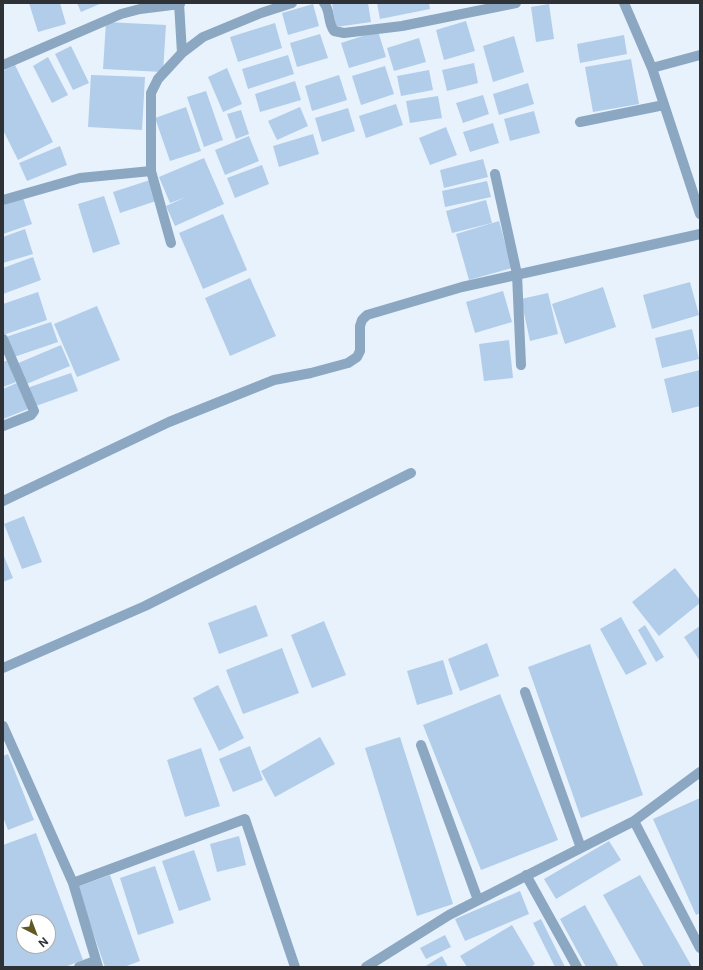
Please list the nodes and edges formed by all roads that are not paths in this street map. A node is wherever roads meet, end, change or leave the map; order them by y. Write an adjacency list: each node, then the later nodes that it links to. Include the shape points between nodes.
1 (292, 3): 6 (street, via 203,37)
2 (324, 3): 3 (street, via 329,23 334,31 344,33 402,26)
3 (516, 3)
4 (624, 3): 9 (street)
5 (180, 4): 6 (street); 8 (street, via 120,14)
6 (182, 53): 12 (street, via 158,78 151,93)
7 (700, 55): 9 (street)
8 (3, 65)
9 (652, 68): 10 (street)
10 (664, 105): 11 (street); 15 (street)
11 (580, 122)
12 (151, 171): 14 (street, via 80,178); 17 (street)
13 (495, 174): 18 (street)
14 (3, 200)
15 (700, 214)
16 (700, 234): 18 (street)
17 (171, 243)
18 (517, 274): 20 (street); 23 (street, via 462,287 368,315 360,326 360,351 357,357 348,363 274,380 169,422)
19 (3, 339): 21 (street, via 34,411)
20 (521, 365)
21 (3, 426)
22 (411, 473): 24 (street, via 145,606)
23 (3, 501)
24 (3, 668)
25 (525, 692): 30 (street)
26 (3, 726): 32 (street)
27 (421, 745): 33 (street)
28 (700, 772): 29 (street)
29 (634, 821): 30 (street); 34 (street)
30 (581, 848): 31 (street)
31 (526, 875): 33 (street); 39 (street)
32 (73, 883): 35 (street); 37 (street, via 245,819)
33 (478, 900): 38 (street, via 449,915)
34 (700, 948)
35 (96, 964): 36 (street)
36 (79, 967)
37 (295, 967)
38 (366, 967)
39 (577, 967)

